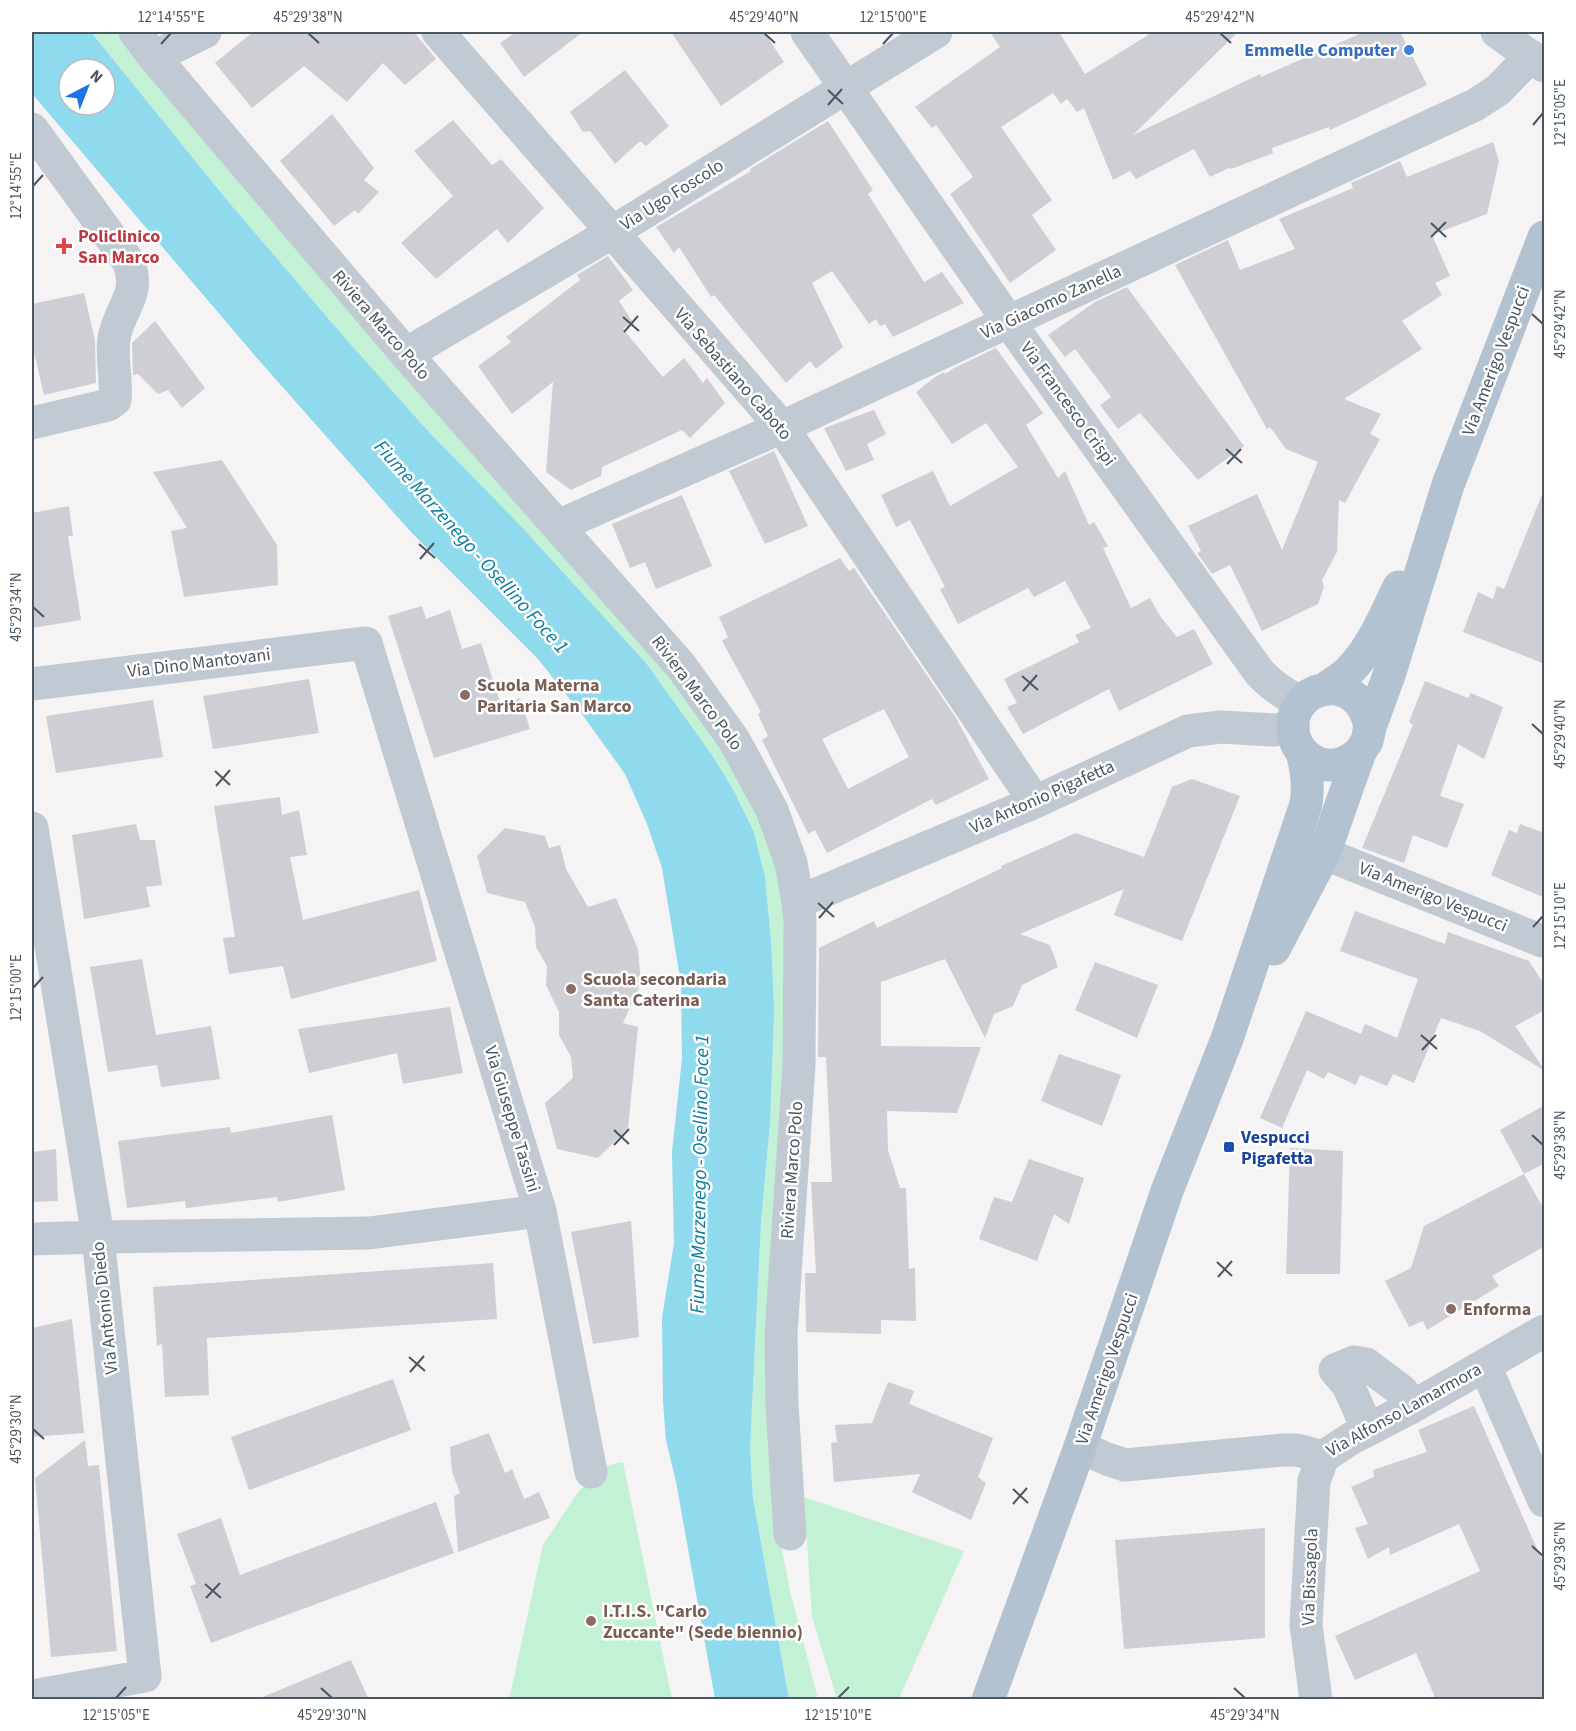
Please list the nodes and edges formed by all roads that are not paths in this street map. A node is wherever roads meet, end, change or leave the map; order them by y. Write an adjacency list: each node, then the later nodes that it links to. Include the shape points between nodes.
1 (135, 32): 7 (street, Riviera Marco Polo)
2 (205, 32): 7 (street)
3 (438, 32): 11 (street, Via Sebastiano Caboto)
4 (807, 32): 9 (street, Via Francesco Crispi)
5 (936, 32): 9 (street, Via Ugo Foscolo)
6 (1497, 32): 8 (street)
7 (154, 57): 14 (street, Riviera Marco Polo)
8 (1538, 61): 13 (street, Via Giacomo Zanella, via 1475,105)
9 (846, 87): 11 (street, Via Ugo Foscolo); 13 (street, Via Francesco Crispi)
10 (32, 129): 15 (street, via 128,261 134,280 115,336 115,400)
11 (611, 233): 14 (street, Via Ugo Foscolo); 16 (street, Via Sebastiano Caboto)
12 (1545, 237): 17 (main road, Via Amerigo Vespucci)
13 (1009, 322): 16 (street, Via Giacomo Zanella); 21 (street, Via Francesco Crispi, via 1259,672)
14 (406, 354): 18 (street, Riviera Marco Polo)
15 (32, 423)
16 (782, 427): 18 (street, Via Giacomo Zanella); 23 (street, Via Sebastiano Caboto)
17 (1448, 485): 21 (main road, Via Amerigo Vespucci, via 1376,634 1350,670); 22 (main road, Via Amerigo Vespucci)
18 (558, 526): 27 (street, Riviera Marco Polo, via 681,666 734,740 772,810 791,863)
19 (366, 644): 20 (street, Via Dino Mantovani); 30 (street, Via Giuseppe Tassini)
20 (32, 684)
21 (1305, 717): 22 (main road, via 1344,692 1361,702 1368,714); 22 (main road, via 1312,760 1324,765 1350,761); 23 (street, Via Antonio Pigafetta, via 1274,730 1221,727 1188,731); 25 (main road, Via Amerigo Vespucci, via 1309,787)
22 (1365, 740): 26 (main road, Via Amerigo Vespucci)
23 (1035, 802): 27 (street, Via Antonio Pigafetta)
24 (32, 828): 31 (street, Via Antonio Diedo)
25 (1294, 842): 26 (street, Via Amerigo Vespucci); 29 (main road, Via Amerigo Vespucci)
26 (1324, 854): 28 (street, Via Amerigo Vespucci); 29 (main road, Via Amerigo Vespucci)
27 (798, 902): 41 (street, Riviera Marco Polo, via 799,1065 781,1334)
28 (1542, 941)
29 (1227, 1039): 37 (main road, Via Amerigo Vespucci, via 1167,1191)
30 (540, 1211): 31 (street, Via Giuseppe Tassini, via 369,1233); 39 (street)
31 (98, 1237): 32 (street, Via Giuseppe Tassini); 42 (street, Via Antonio Diedo, via 145,1676)
32 (32, 1239)
33 (1545, 1331): 34 (street, Via Alfonso Lamarmora)
34 (1485, 1366): 35 (street, Via Alfonso Lamarmora); 40 (street)
35 (1412, 1407): 36 (street, Via Alfonso Lamarmora); 36 (street, via 1402,1391 1366,1364 1354,1362 1335,1370 1348,1385)
36 (1368, 1430): 38 (street, Via Alfonso Lamarmora)
37 (1080, 1447): 38 (street, Via Alfonso Lamarmora, via 1125,1465 1283,1450); 43 (main road, Via Amerigo Vespucci)
38 (1323, 1457): 44 (street, Via Bissagola, via 1314,1481 1306,1626)
39 (591, 1472)
40 (1545, 1501)
41 (789, 1534)
42 (32, 1696)
43 (995, 1697)
44 (1310, 1699)

